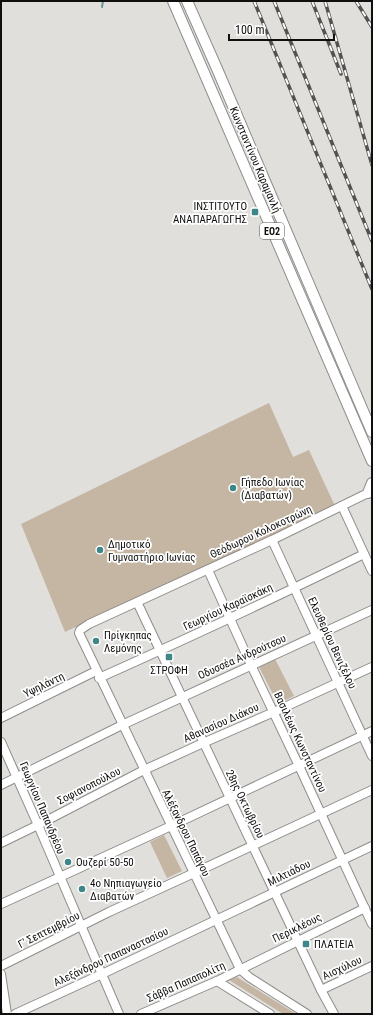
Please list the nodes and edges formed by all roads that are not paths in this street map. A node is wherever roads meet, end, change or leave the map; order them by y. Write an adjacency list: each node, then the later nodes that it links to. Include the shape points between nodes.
1 (173, 1): 4 (main road, Κωνσταντίνου Καραμανλή / ΕΟ2)
2 (187, 1): 3 (main road, Κωνσταντίνου Καραμανλή / ΕΟ2)
3 (372, 432)
4 (372, 461)
5 (372, 483): 6 (main road)
6 (370, 492): 7 (street, Θεόδωρου Κολοκοτρώνη)
7 (342, 506): 8 (street, Θεόδωρου Κολοκοτρώνη); 9 (street)
8 (272, 540): 10 (street, Θεόδωρου Κολοκοτρώνη); 12 (street, Ελευθερίου Βενιζέλου)
9 (364, 554): 11 (street); 12 (street, Γεωργίου Καραϊσκάκη)
10 (208, 570): 13 (street, Θεόδωρου Κολοκοτρώνη); 15 (street, Βασιλέως Κωνσταντίνου)
11 (372, 571)
12 (294, 588): 15 (street, Γεωργίου Καραϊσκάκη); 17 (street, Ελευθερίου Βενιζέλου)
13 (137, 602): 16 (street, Θεόδωρου Κολοκοτρώνη, via 83,627); 18 (street, 28ης Οκτωβρίου)
14 (372, 610): 17 (street, Οδυσσέα Ανδρούτσου)
15 (230, 618): 18 (street, Γεωργίου Καραϊσκάκη); 19 (street, Βασιλέως Κωνσταντίνου)
16 (79, 633): 21 (street, Αλέξανδρου Παπάγου)
17 (316, 636): 19 (street, Οδυσσέα Ανδρούτσου); 22 (street, Ελευθερίου Βενιζέλου)
18 (160, 651): 21 (street, Γεωργίου Καραϊσκάκη); 23 (street, 28ης Οκτωβρίου)
19 (251, 665): 23 (street, Οδυσσέα Ανδρούτσου); 24 (street, Βασιλέως Κωνσταντίνου)
20 (372, 667): 22 (street, Αθανασίου Διάκου)
21 (98, 675): 25 (street, Υψηλάντη); 26 (street, Αλέξανδρου Παπάγου)
22 (338, 683): 24 (street, Αθανασίου Διάκου); 28 (street, Ελευθερίου Βενιζέλου)
23 (181, 696): 26 (street, Οδυσσέα Ανδρούτσου); 30 (street, 28ης Οκτωβρίου)
24 (274, 712): 30 (street, Αθανασίου Διάκου); 32 (street, Βασιλέως Κωνσταντίνου)
25 (1, 718)
26 (122, 725): 33 (street, Αλέξανδρου Παπάγου); 34 (street, Οδυσσέα Ανδρούτσου)
27 (372, 731): 28 (street)
28 (362, 736): 31 (street, Ελευθερίου Βενιζέλου); 32 (street)
29 (1, 742): 34 (street, Γεωργίου Παπανδρέου)
30 (203, 743): 33 (street, Αθανασίου Διάκου); 37 (street, 28ης Οκτωβρίου)
31 (372, 756)
32 (299, 766): 37 (street); 38 (street, Βασιλέως Κωνσταντίνου)
33 (144, 770): 39 (street, Σοφιανοπούλου); 40 (street, Αλέξανδρου Παπάγου)
34 (17, 778): 35 (street, Οδυσσέα Ανδρούτσου); 39 (street, Γεωργίου Παπανδρέου)
35 (1, 785)
36 (372, 790): 38 (street, Γ' Σεπτεμβρίου)
37 (230, 798): 40 (street); 42 (street, 28ης Οκτωβρίου)
38 (321, 814): 42 (street, Γ' Σεπτεμβρίου); 44 (street, Βασιλέως Κωνσταντίνου)
39 (38, 825): 41 (street, Σοφιανοπούλου); 46 (street, Γεωργίου Παπανδρέου)
40 (171, 826): 45 (street, Αλέξανδρου Παπάγου); 46 (street)
41 (1, 843)
42 (252, 846): 45 (street, Γ' Σεπτεμβρίου); 47 (street, 28ης Οκτωβρίου)
43 (372, 846): 44 (street, Μιλτιάδου)
44 (342, 859): 47 (street, Μιλτιάδου); 49 (street, Βασιλέως Κωνσταντίνου)
45 (194, 873): 50 (street, Αλέξανδρου Παπάγου); 52 (street, Γ' Σεπτεμβρίου)
46 (60, 877): 48 (street); 52 (street, Γεωργίου Παπανδρέου)
47 (274, 892): 50 (street, Μιλτιάδου); 53 (street, 28ης Οκτωβρίου)
48 (1, 904)
49 (365, 908): 51 (street, Βασιλέως Κωνσταντίνου); 53 (street, Περικλέους)
50 (216, 920): 56 (street, Αλέξανδρου Παπάγου); 58 (street, Αλεξάνδρου Παπαναστασίου)
51 (372, 924)
52 (81, 926): 54 (street, Γ' Σεπτεμβρίου); 58 (street, Γεωργίου Παπανδρέου)
53 (298, 940): 56 (street, Περικλέους); 60 (street, 28ης Οκτωβρίου)
54 (1, 966)
55 (372, 966): 60 (street, Αισχύλου)
56 (240, 969): 59 (street, Σάββα Παπαπολίτη); 66 (street, Αλέξανδρου Παπάγου)
57 (1, 974): 62 (street)
58 (102, 974): 63 (street, Αλεξάνδρου Παπαναστασίου); 64 (street, Γεωργίου Παπανδρέου)
59 (217, 981): 61 (street); 65 (street, Σάββα Παπαπολίτη)
60 (321, 990): 67 (street, 28ης Οκτωβρίου)
61 (263, 1013)
62 (7, 1014)
63 (15, 1014)
64 (119, 1014)
65 (141, 1014)
66 (307, 1014)
67 (334, 1014)

